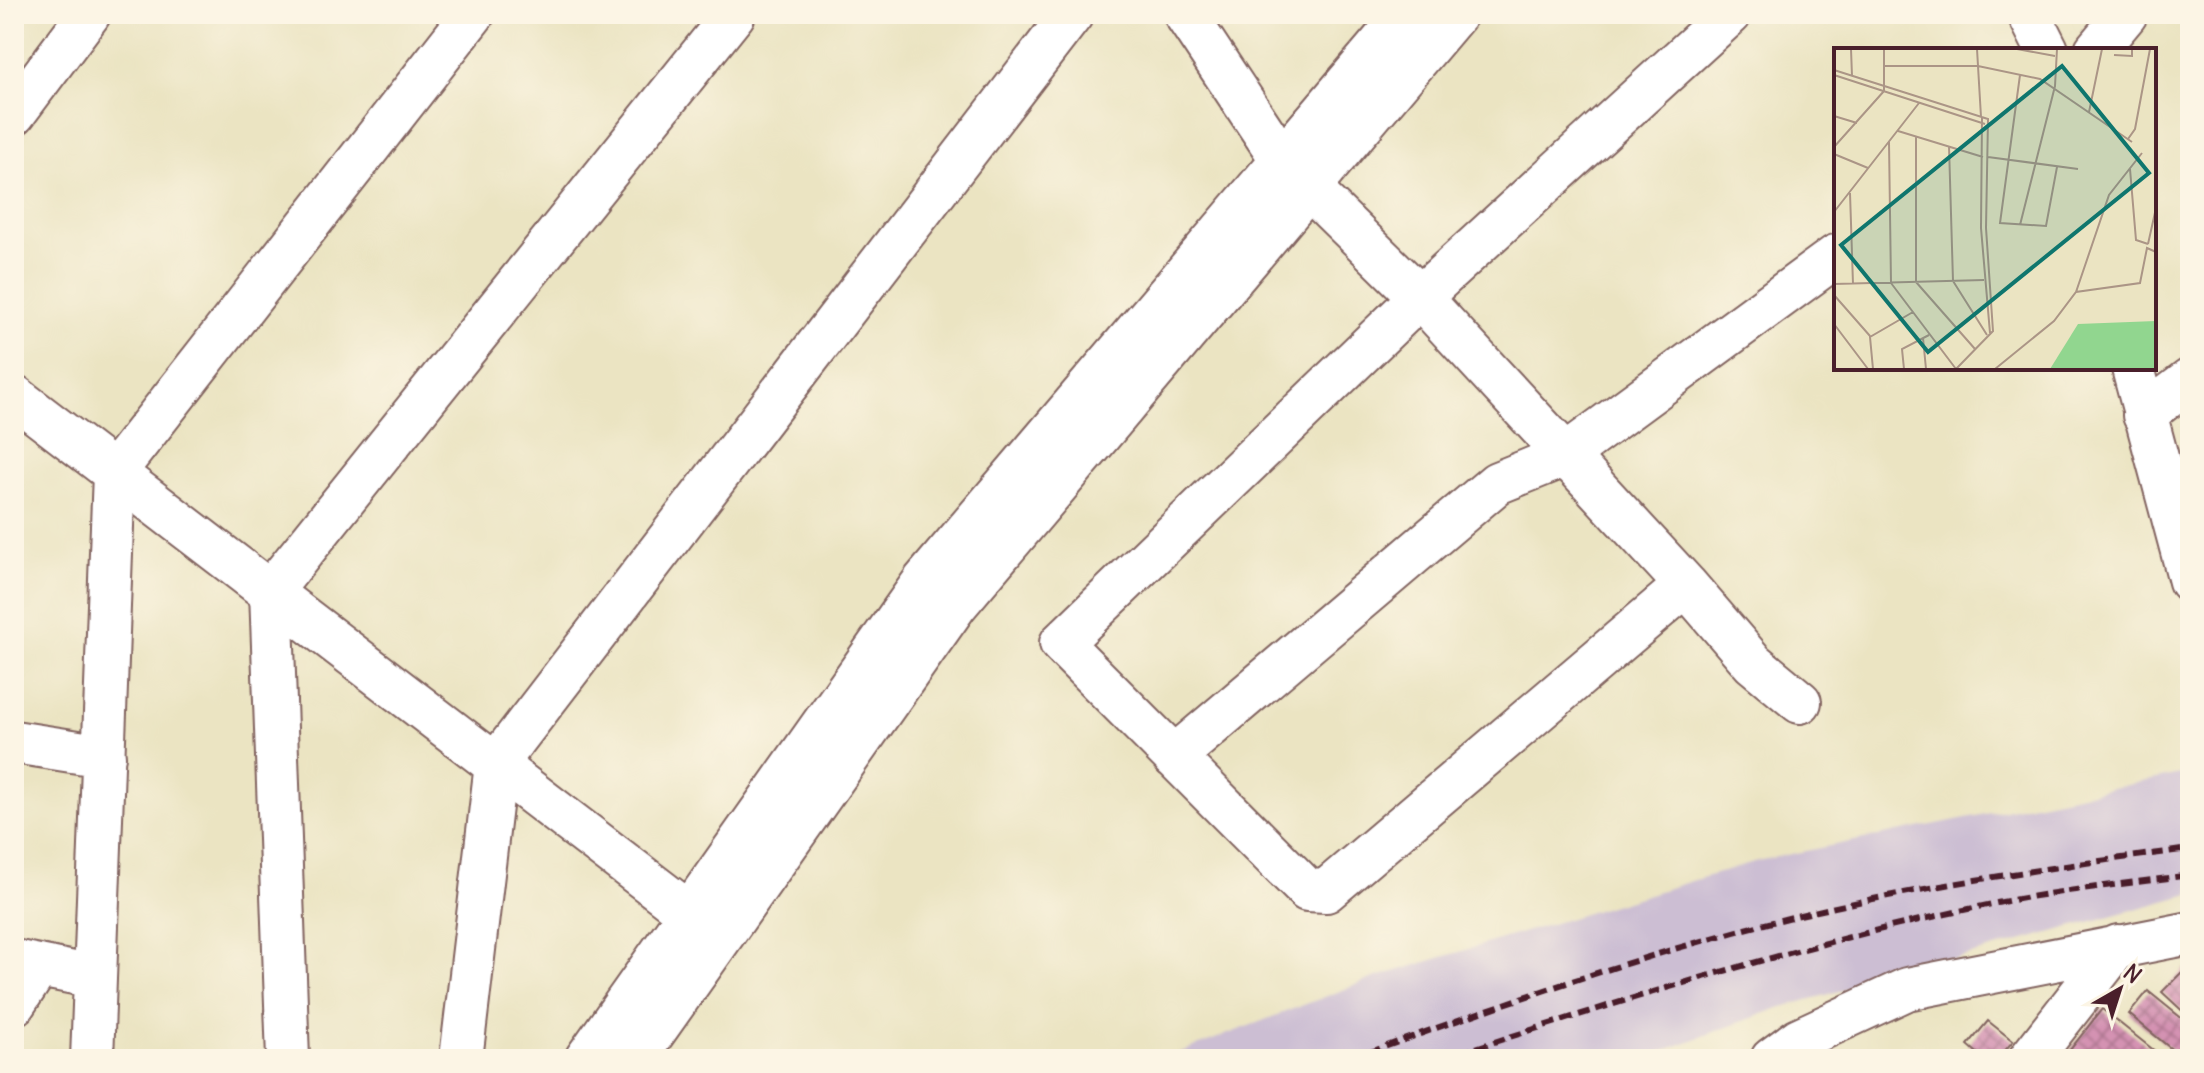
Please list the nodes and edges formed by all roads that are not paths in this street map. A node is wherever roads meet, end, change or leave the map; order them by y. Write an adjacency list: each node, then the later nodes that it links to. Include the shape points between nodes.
1 (89, 14): 13 (street)
2 (473, 14): 22 (street)
3 (734, 14): 25 (street)
4 (1072, 14): 30 (street)
5 (1185, 14): 14 (street)
6 (1406, 14): 14 (street)
7 (1456, 14): 14 (street)
8 (1730, 14): 16 (street)
9 (2029, 14): 11 (street)
10 (2126, 14): 12 (street)
11 (2046, 48)
12 (2098, 48)
13 (14, 114)
14 (1296, 174): 16 (street); 31 (street, via 924,581); 41 (street, via 956,605)
15 (1834, 257): 21 (street)
16 (1420, 297): 21 (street); 29 (street, via 1061,643)
17 (2133, 370): 20 (street)
18 (2190, 380): 20 (street)
19 (14, 396): 22 (street)
20 (2144, 415): 23 (street)
21 (1564, 456): 24 (street); 29 (street, via 1497,483)
22 (114, 473): 25 (street); 28 (street)
23 (2190, 581)
24 (1686, 585): 26 (street, via 1753,663); 29 (street, via 1326,891 1307,890)
25 (271, 591): 30 (street); 38 (street)
26 (1800, 702)
27 (14, 742): 28 (street)
28 (104, 756): 37 (street)
29 (1174, 757)
30 (496, 764): 31 (street); 39 (street)
31 (689, 913): 40 (street)
32 (2190, 933): 33 (street)
33 (2118, 946): 42 (street, via 1907,989 1799,1039); 43 (street)
34 (27, 963): 35 (street); 36 (street)
35 (84, 975)
36 (14, 1004)
37 (92, 1059)
38 (288, 1059)
39 (461, 1059)
40 (586, 1059)
41 (635, 1059)
42 (1772, 1059)
43 (2030, 1059)

